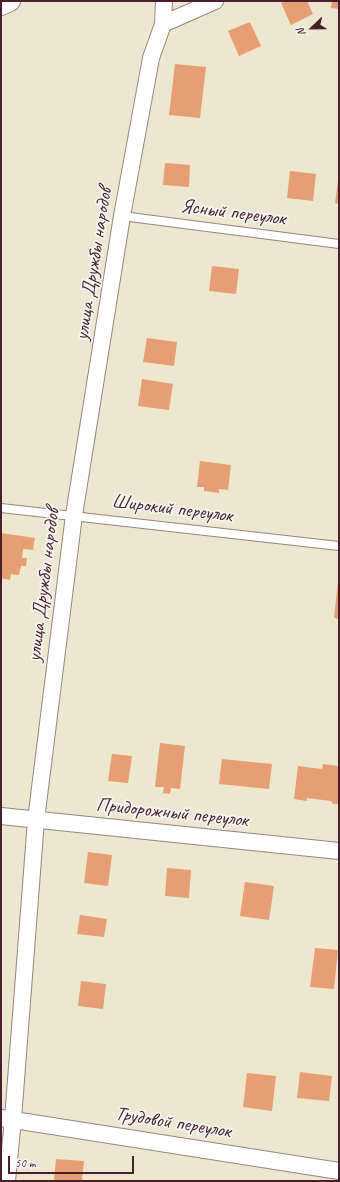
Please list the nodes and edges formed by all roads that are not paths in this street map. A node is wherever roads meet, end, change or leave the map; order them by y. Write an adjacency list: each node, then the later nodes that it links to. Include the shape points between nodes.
1 (10, 1): 4 (street)
2 (164, 1): 5 (street, улица Дружбы народов)
3 (215, 1): 5 (street)
4 (1, 5)
5 (163, 24): 6 (street, улица Дружбы народов, via 151,58)
6 (122, 216): 7 (lane, Ясный переулок); 9 (street, улица Дружбы народов)
7 (339, 244)
8 (1, 508): 9 (lane, Широкий переулок)
9 (74, 515): 10 (lane, Широкий переулок); 12 (street, улица Дружбы народов)
10 (339, 546)
11 (1, 816): 12 (street, Придорожный переулок)
12 (36, 820): 13 (street, Придорожный переулок); 14 (street, улица Дружбы народов)
13 (339, 851)
14 (7, 1119): 15 (street, Трудовой переулок); 16 (street, улица Дружбы народов)
15 (339, 1171)
16 (7, 1181)

